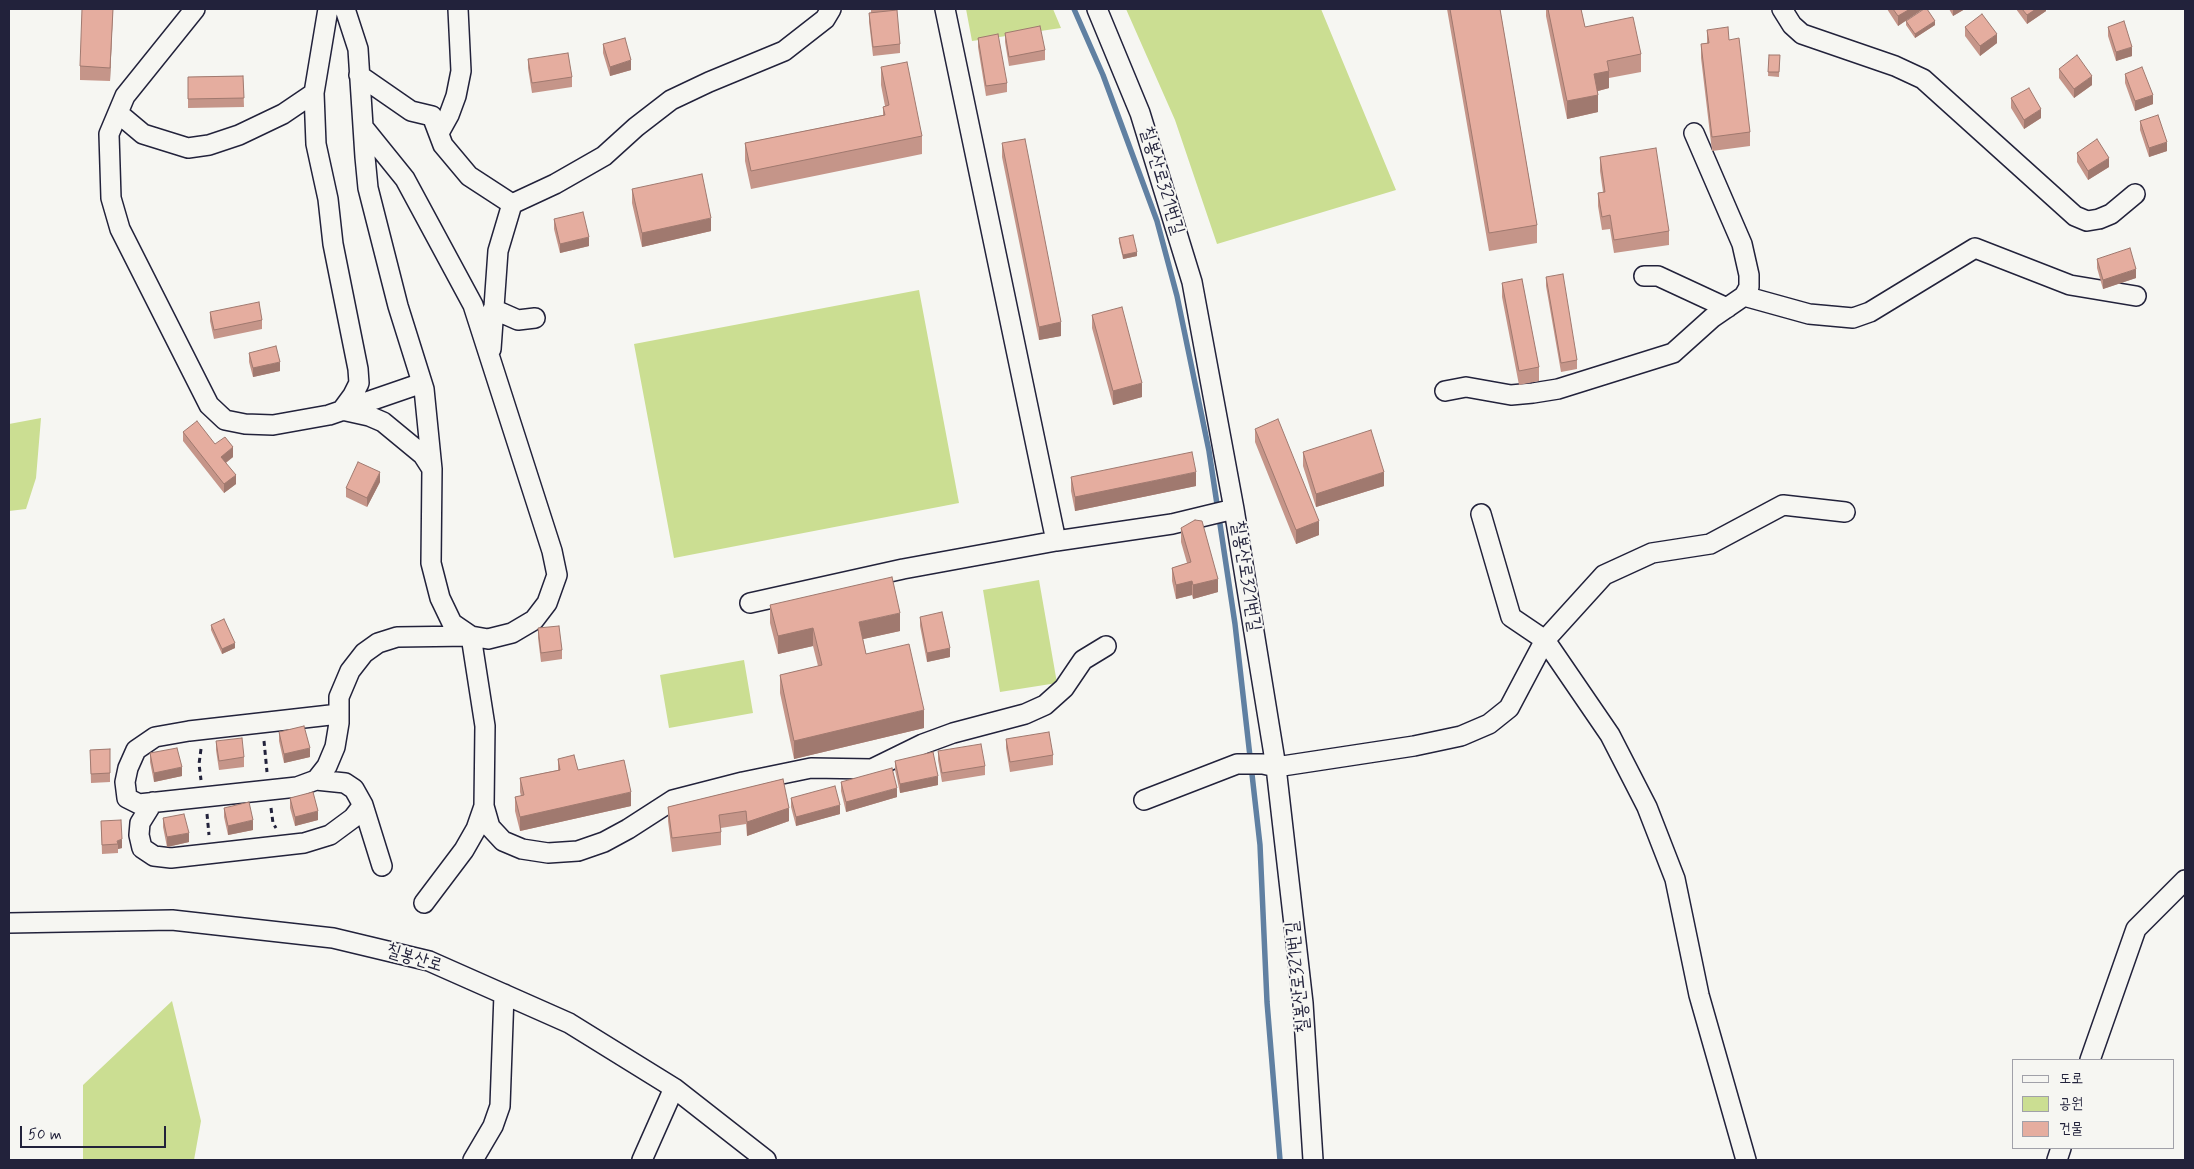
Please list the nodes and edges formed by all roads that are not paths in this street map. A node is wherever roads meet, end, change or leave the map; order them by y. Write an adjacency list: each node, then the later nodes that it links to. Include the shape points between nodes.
1 (195, 9): 11 (street, via 125,96)
2 (328, 9): 10 (street)
3 (345, 9): 9 (street, via 358,48)
4 (458, 9): 13 (street, via 461,71 456,96)
5 (831, 9): 16 (street, via 825,19 784,51 671,100 604,156)
6 (945, 9): 31 (street)
7 (1097, 9): 28 (street, 칠봉산로321번길, via 1140,113 1192,282)
8 (1782, 9): 15 (street, via 1802,34 1924,79 2075,216 2087,221 2099,219 2111,214)
9 (360, 75): 12 (street); 13 (street, via 411,111 432,116)
10 (314, 93): 11 (street, via 283,114 239,135 188,148 143,134); 26 (street, via 316,144 358,369 359,383)
11 (118, 113): 26 (street, via 110,134 111,198 120,229 209,405 225,420 244,424 297,422)
12 (363, 126): 23 (street, via 405,180 473,305); 24 (street, via 368,188 398,306)
13 (439, 133): 16 (street, via 443,146 469,176)
14 (1694, 133): 18 (street, via 1742,244 1749,275 1749,287)
15 (2135, 194)
16 (512, 204): 21 (street, via 498,251)
17 (1644, 276): 20 (street, via 1658,276)
18 (1744, 296): 19 (street, via 1809,314 1852,318 1870,312 1975,248 2070,285); 20 (street)
19 (2136, 296)
20 (1727, 308): 25 (street, via 1673,353 1558,389 1511,395 1466,387)
21 (493, 309): 22 (street, via 518,320); 23 (street)
22 (535, 318)
23 (491, 360): 33 (street, via 557,575 547,603 534,620 512,633 488,639)
24 (422, 383): 26 (street); 27 (street)
25 (1445, 391)
26 (342, 410): 27 (street, via 383,422 423,455)
27 (432, 469): 33 (street, via 431,563 440,598 452,623)
28 (1234, 509): 31 (street, via 1202,518); 37 (street, 칠봉산로321번길)
29 (1845, 512): 34 (street, via 1783,504 1710,544 1652,553 1604,575)
30 (1481, 514): 34 (street, via 1512,617)
31 (1056, 541): 32 (street, via 903,568)
32 (750, 603)
33 (471, 636): 36 (street, via 397,637 378,644 364,654 350,671 339,697); 42 (street, via 485,726)
34 (1545, 640): 37 (street, via 1509,708 1489,724 1461,736 1414,746); 54 (street, via 1610,735 1647,806 1675,879 1699,995)
35 (1106, 646): 42 (street, via 1083,660 1064,688 1045,705 1025,714 953,733 872,769 811,768 672,800 628,830 578,851 548,853 522,849 503,841 490,827)
36 (339, 714): 38 (street, via 335,747 327,766); 40 (street, via 155,737 136,750 125,782 127,798 139,804)
37 (1270, 766): 39 (street, via 1237,764); 53 (street, 칠봉산로321번길, via 1303,1003)
38 (316, 780): 40 (street, via 297,787); 41 (street, via 345,783 354,789)
39 (1144, 800)
40 (153, 802): 41 (street, via 140,822 142,848 154,856 171,858 304,843 330,835 352,818)
41 (362, 805): 43 (street)
42 (484, 806): 45 (street, via 464,850)
43 (382, 866)
44 (2185, 880): 48 (street, via 2136,929)
45 (424, 903)
46 (9, 923): 47 (street, 칠봉산로, via 172,920 333,938 429,961)
47 (504, 994): 49 (street, 칠봉산로, via 569,1023); 50 (street, via 500,1106 493,1126)
48 (2090, 1059)
49 (674, 1088): 51 (street); 52 (street, 칠봉산로)
50 (473, 1160)
51 (642, 1160)
52 (766, 1160)
53 (1313, 1160)
54 (1746, 1160)

